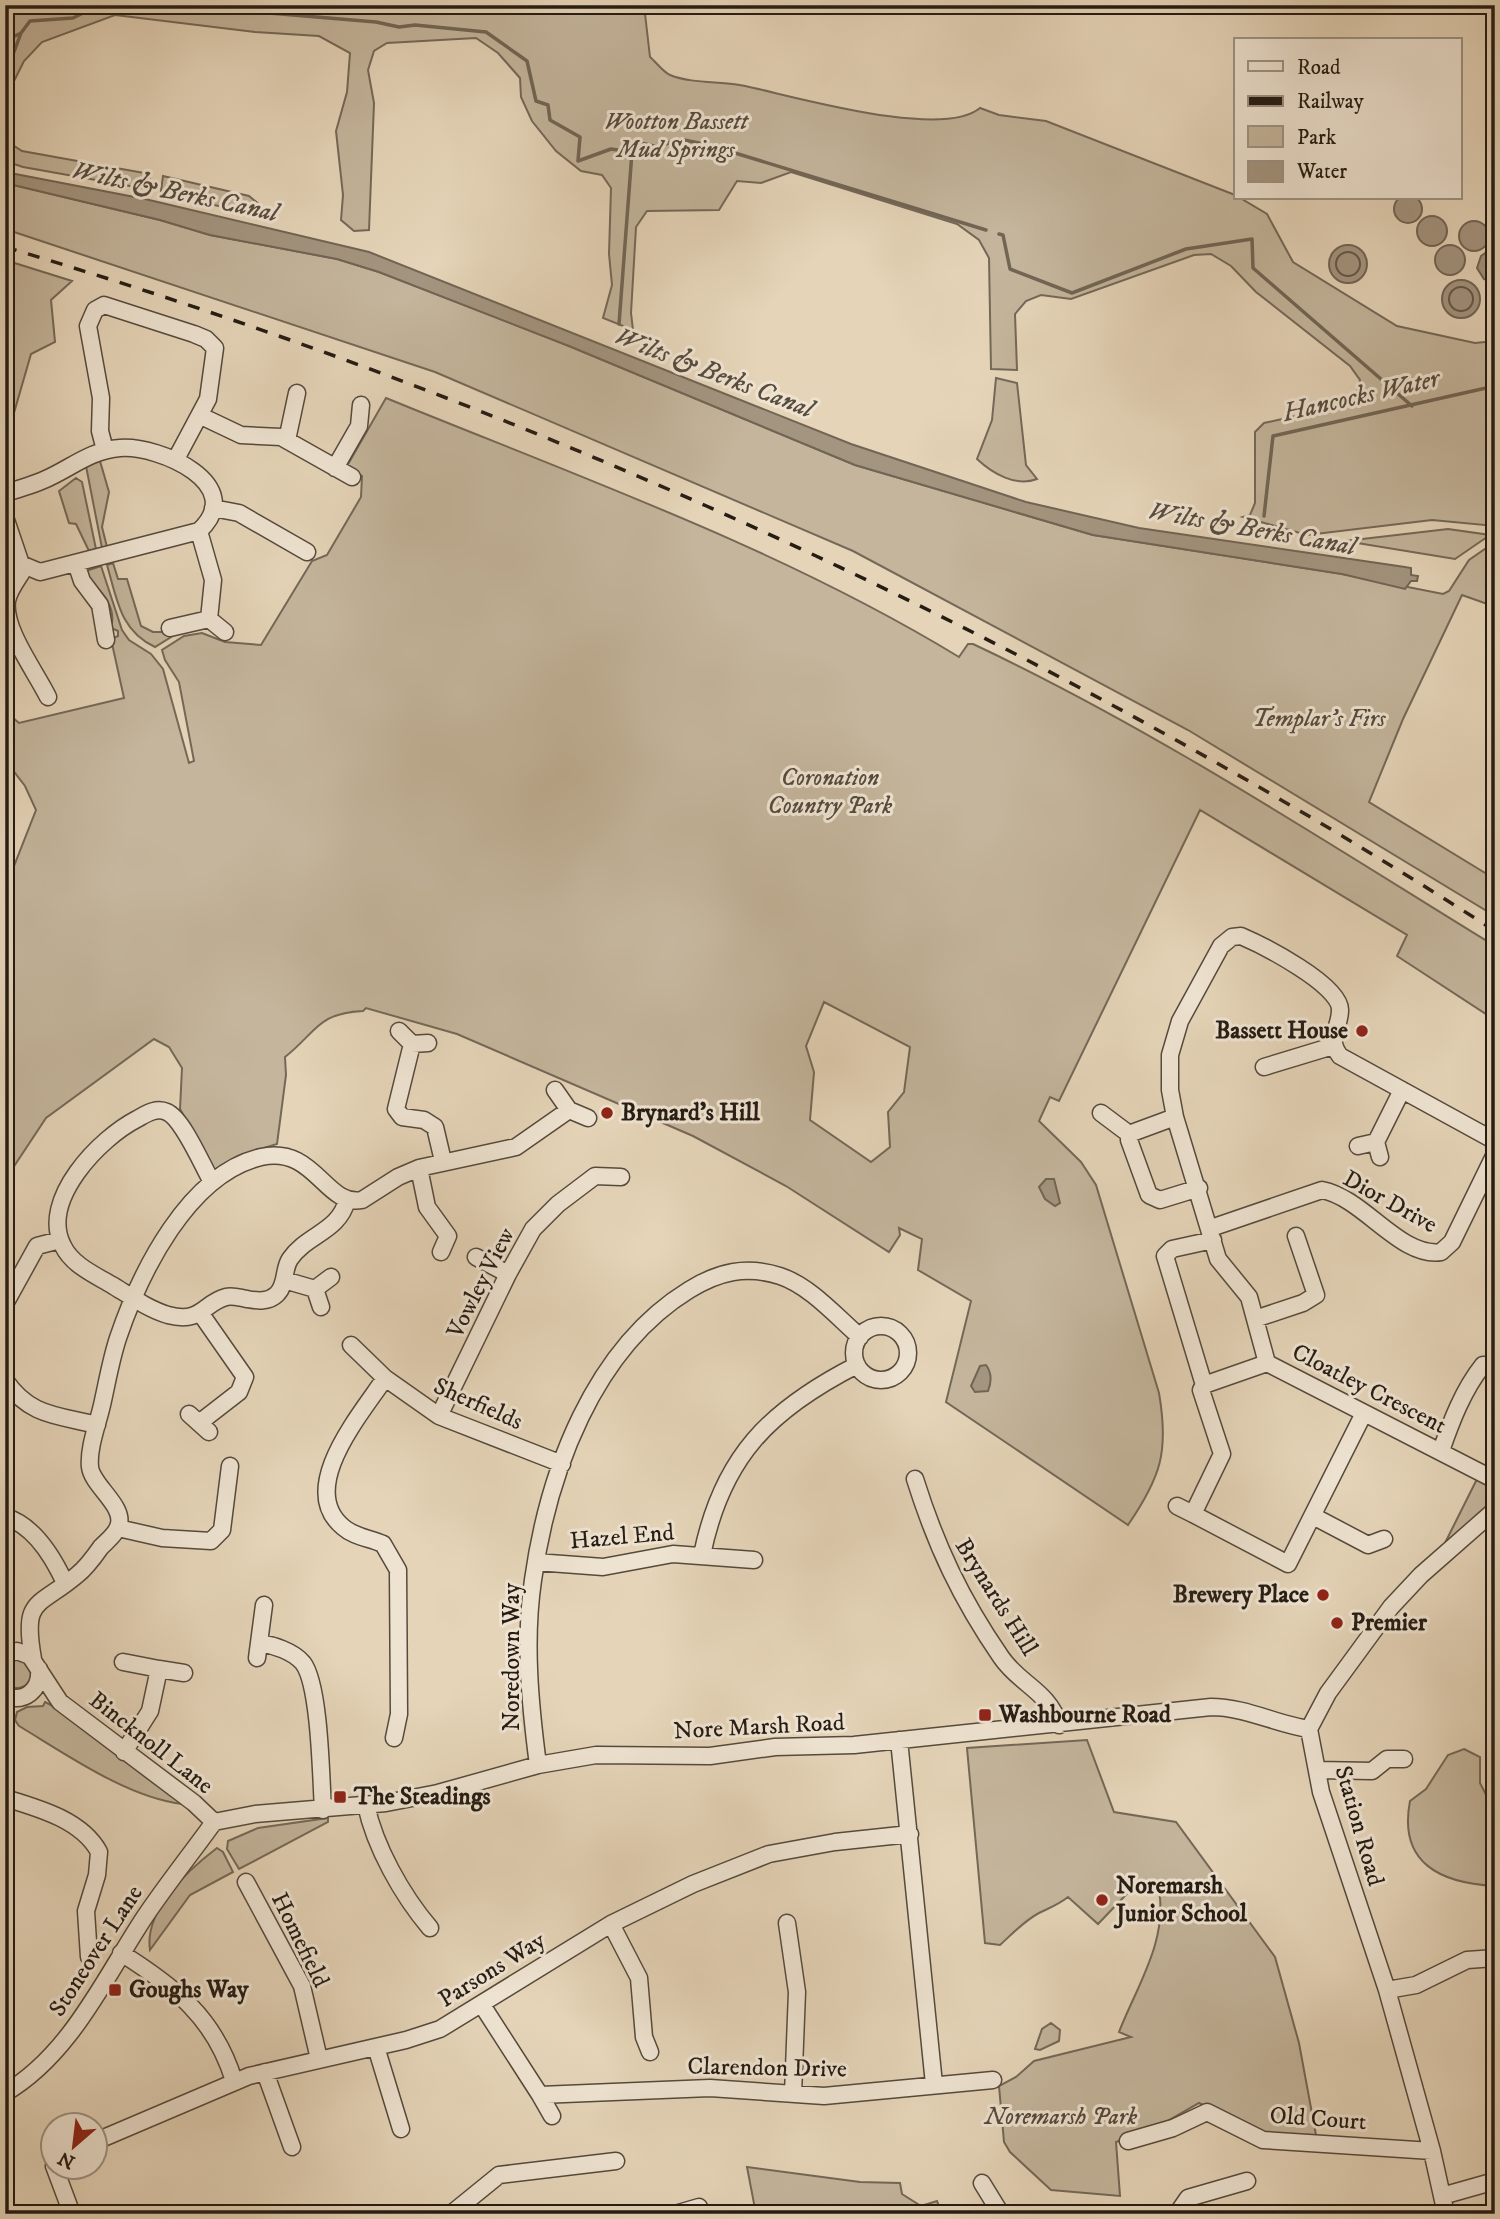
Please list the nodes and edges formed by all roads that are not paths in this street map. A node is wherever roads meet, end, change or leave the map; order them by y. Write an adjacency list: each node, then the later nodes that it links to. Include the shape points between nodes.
1 (297, 393): 4 (street)
2 (361, 405): 7 (street, via 359,426)
3 (201, 416): 4 (street, via 241,435); 5 (street, via 210,393 216,353 212,344 157,320 104,305 95,310 89,326); 6 (street)
4 (287, 440): 7 (street)
5 (105, 450): 6 (street, via 141,449); 9 (street, via 47,479)
6 (176, 459): 10 (street, via 207,485)
7 (335, 468): 8 (street)
8 (352, 477)
9 (5, 493)
10 (214, 508): 12 (street); 13 (street, via 239,513)
11 (5, 517): 15 (street, via 16,556)
12 (199, 531): 14 (street); 16 (street, via 213,580)
13 (307, 552)
14 (76, 564): 15 (street, via 40,572); 19 (street, via 100,605)
15 (25, 567): 20 (street, via 10,592 7,609 31,680)
16 (209, 619): 17 (street); 18 (street)
17 (170, 628)
18 (225, 632)
19 (106, 640)
20 (48, 697)
21 (399, 1031): 34 (street, via 420,1043 396,1109 402,1117 424,1120 436,1128)
22 (1333, 1046): 23 (street); 25 (street, via 1340,1056); 29 (street, Cloatley Crescent, via 1340,1009 1333,994 1265,947 1241,936 1232,937 1221,946 1173,1042 1169,1069)
23 (1264, 1067)
24 (555, 1090): 26 (street)
25 (1402, 1090): 31 (street); 32 (street, via 1378,1149)
26 (569, 1110): 28 (street); 34 (street, via 516,1147)
27 (1101, 1113): 30 (street)
28 (588, 1118)
29 (1175, 1118): 30 (street); 38 (street, Cloatley Crescent)
30 (1129, 1134): 38 (street, via 1149,1195 1160,1200)
31 (1495, 1141)
32 (1358, 1146)
33 (1495, 1154): 40 (street, Dior Drive, via 1452,1242 1441,1252 1401,1240 1372,1216 1322,1190)
34 (443, 1161): 35 (street)
35 (419, 1168): 39 (street, via 368,1198); 43 (street, via 427,1207 454,1236)
36 (621, 1177): 45 (street, Vowley View, via 595,1176 552,1209 528,1237)
37 (212, 1182): 39 (street, via 250,1160 282,1157 310,1167); 42 (street, via 178,1121 168,1112 154,1110 116,1130 84,1162 60,1210); 49 (street, via 180,1215)
38 (1199, 1188): 40 (street, Cloatley Crescent)
39 (347, 1200): 47 (street, via 339,1221 288,1261)
40 (1212, 1234): 53 (street, Cloatley Crescent, via 1218,1259 1245,1290); 60 (street, via 1158,1258)
41 (1296, 1236): 53 (street, via 1323,1299)
42 (60, 1240): 49 (street, via 76,1263); 50 (street, via 37,1247)
43 (441, 1252)
44 (476, 1257): 45 (street)
45 (508, 1274): 63 (street, Vowley View)
46 (331, 1277): 48 (street)
47 (284, 1280): 48 (street); 52 (street, via 278,1294 269,1299 227,1297)
48 (315, 1289): 51 (street)
49 (135, 1298): 52 (street, via 178,1317); 65 (street, via 118,1338)
50 (5, 1304)
51 (321, 1307)
52 (201, 1314): 64 (street, via 245,1377 239,1392)
53 (1255, 1320): 56 (street, Cloatley Crescent)
54 (860, 1337): 57 (street, via 854,1350); 57 (street, via 872,1328 894,1330 905,1341 908,1356 896,1375 882,1380 867,1376); 67 (street, Noredown Way, via 782,1276 744,1270 705,1280 662,1309 614,1362 592,1396)
55 (351, 1345): 59 (street, Sherfields)
56 (1266, 1363): 60 (street); 62 (street, Cloatley Crescent)
57 (857, 1365): 78 (street, via 788,1406 754,1439 723,1485)
58 (1495, 1366): 66 (street, via 1483,1366 1478,1372)
59 (384, 1378): 63 (street, Sherfields); 96 (street, via 343,1438 327,1498 330,1513 342,1527 383,1544 398,1570 399,1714)
60 (1204, 1385): 73 (street, via 1201,1390 1222,1454)
61 (7, 1386): 65 (street, via 33,1409)
62 (1364, 1413): 66 (street, Cloatley Crescent); 74 (street)
63 (439, 1416): 67 (street, Sherfields)
64 (199, 1423)
65 (97, 1425): 76 (street, via 90,1468 118,1514)
66 (1441, 1451): 70 (street, Cloatley Crescent)
67 (562, 1464): 80 (street, Noredown Way)
68 (230, 1466): 76 (street, via 222,1530 211,1541 162,1538)
69 (915, 1479): 94 (street, Brynards Hill, via 952,1579 1002,1659 1048,1700)
70 (1495, 1480)
71 (1177, 1506): 73 (street)
72 (1495, 1510): 95 (street, via 1391,1606 1328,1693)
73 (1193, 1514): 81 (street)
74 (1313, 1516): 77 (street); 81 (street)
75 (5, 1517): 83 (street, via 33,1534)
76 (118, 1528): 83 (street, via 82,1571)
77 (1371, 1548)
78 (702, 1555): 79 (street, Hazel End); 80 (street, Hazel End, via 660,1554 603,1567)
79 (754, 1560)
80 (536, 1562): 100 (street, Noredown Way, via 529,1661)
81 (1288, 1564): 82 (street)
82 (1304, 1573)
83 (65, 1583): 85 (street, via 43,1598)
84 (264, 1605): 104 (street, via 258,1650 295,1657 307,1672 315,1708)
85 (29, 1627): 86 (street); 88 (street)
86 (7, 1653): 88 (street, via 20,1652)
87 (123, 1662): 89 (street)
88 (36, 1664): 91 (street, via 38,1684); 92 (street, Bincknoll Lane)
89 (159, 1669): 90 (street); 98 (street, via 148,1718)
90 (184, 1673)
91 (18, 1697): 92 (street, Bincknoll Lane); 93 (street)
92 (60, 1702): 98 (street, Bincknoll Lane)
93 (5, 1711)
94 (1059, 1725): 95 (street, Nore Marsh Road, via 1211,1707 1236,1709); 97 (street, Nore Marsh Road)
95 (1309, 1729): 101 (street, Station Road)
96 (394, 1738)
97 (899, 1740): 100 (street, Nore Marsh Road, via 710,1756 613,1753); 106 (street)
98 (124, 1752): 105 (street, Bincknoll Lane)
99 (1404, 1759): 101 (street, via 1387,1759 1371,1770)
100 (538, 1765): 103 (street, Nore Marsh Road, via 439,1793)
101 (1318, 1770): 114 (street, Station Road, via 1321,1792)
102 (5, 1798): 112 (street, via 85,1833 99,1852 86,1911)
103 (366, 1805): 104 (street, Nore Marsh Road); 110 (street, via 370,1825 408,1913)
104 (323, 1810): 105 (street, Nore Marsh Road)
105 (214, 1822): 111 (street, Stoneover Lane)
106 (910, 1834): 109 (street, Parsons Way, via 769,1854); 122 (street)
107 (246, 1882): 118 (street, Homefield, via 302,1986)
108 (787, 1923): 124 (street, via 797,1992)
109 (611, 1924): 115 (street, Parsons Way); 117 (street, via 639,1978 644,2037)
110 (430, 1928)
111 (121, 1953): 121 (street, via 158,1976 193,2007 218,2042); 123 (street, Stoneover Lane, via 57,2049)
112 (89, 1958)
113 (1495, 1958): 114 (street, via 1467,1960 1416,1985)
114 (1387, 1990): 131 (street, Station Road)
115 (482, 2005): 116 (street, Parsons Way, via 440,2029); 125 (street)
116 (376, 2047): 118 (street, Parsons Way); 127 (street)
117 (650, 2052)
118 (320, 2059): 119 (street, Parsons Way)
119 (265, 2072): 121 (street, Parsons Way); 130 (street)
120 (993, 2080): 122 (street, Clarendon Drive)
121 (234, 2081): 128 (street, Parsons Way)
122 (934, 2084): 124 (street, Clarendon Drive, via 824,2096)
123 (5, 2093)
124 (793, 2094): 125 (street, Clarendon Drive, via 710,2088)
125 (540, 2095): 126 (street)
126 (552, 2116)
127 (401, 2129)
128 (108, 2137)
129 (1128, 2141): 131 (street, Old Court, via 1208,2112 1263,2140)
130 (292, 2147)
131 (1432, 2151): 137 (street, Station Road)
132 (616, 2161): 140 (street, via 499,2175)
133 (59, 2180): 139 (street)
134 (1247, 2181): 143 (street, via 1188,2198)
135 (1495, 2181): 137 (street)
136 (982, 2183): 142 (street)
137 (1442, 2196): 144 (street, Station Road)
138 (699, 2207): 141 (street)
139 (72, 2214)
140 (451, 2214)
141 (675, 2214)
142 (1001, 2214)
143 (1177, 2214)
144 (1446, 2214)

